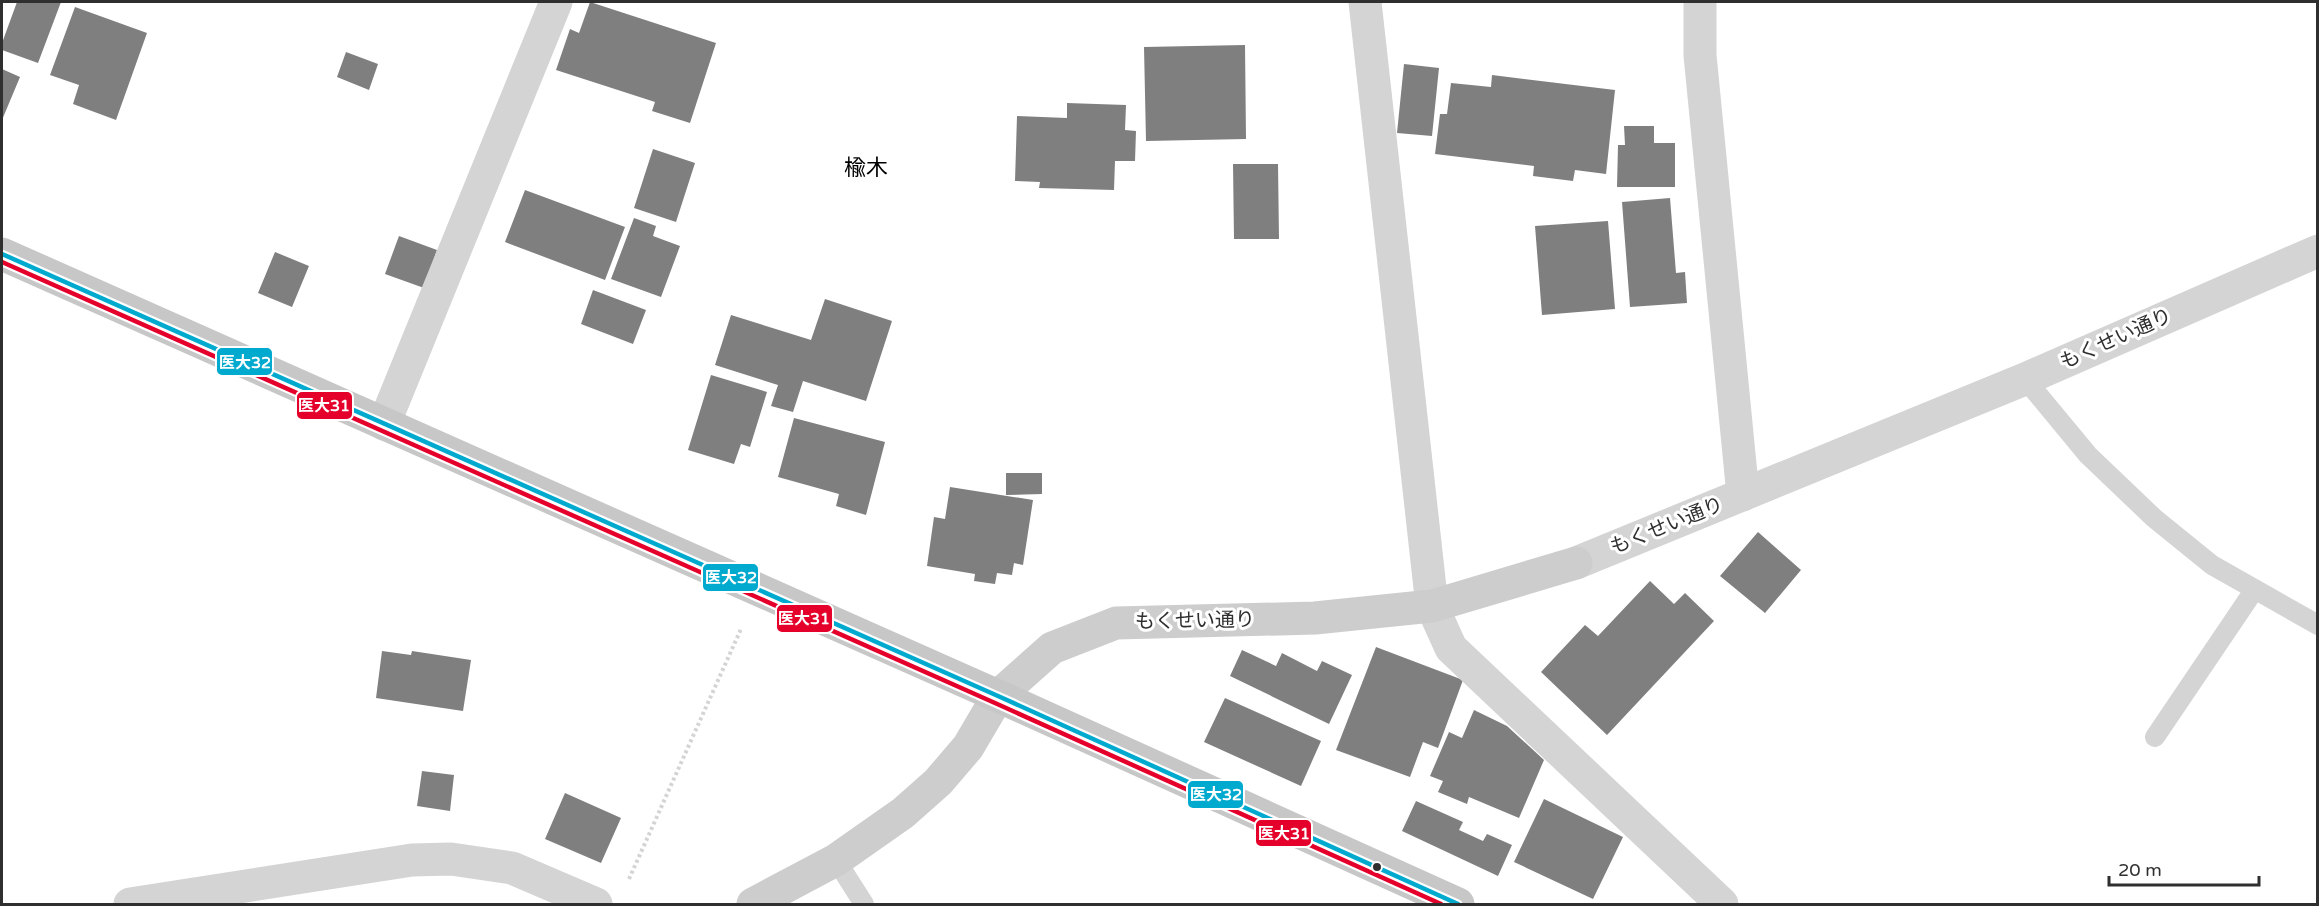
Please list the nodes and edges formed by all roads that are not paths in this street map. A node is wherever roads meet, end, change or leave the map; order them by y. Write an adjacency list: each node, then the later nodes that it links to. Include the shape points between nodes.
1 (556, 2): 7 (street)
2 (1365, 2): 10 (street)
3 (1700, 2): 8 (street, via 1700,55)
4 (2318, 251): 6 (street, もくせい通り)
5 (2, 254): 7 (main road)
6 (2025, 379): 8 (street, もくせい通り); 9 (lane, via 2088,455 2154,518 2212,566)
7 (384, 424): 12 (main road)
8 (1743, 495): 10 (street, もくせい通り, via 1576,563)
9 (2255, 589): 11 (lane); 13 (lane)
10 (1431, 606): 12 (street, もくせい通り, via 1315,618 1116,623 1052,648); 20 (street, via 1451,648)
11 (2318, 625)
12 (998, 696): 14 (street, もくせい通り, via 968,747 938,782 903,813); 19 (main road)
13 (2155, 737)
14 (836, 860): 17 (street, もくせい通り); 18 (lane)
15 (130, 904): 16 (street, via 412,860 451,859 512,868)
16 (596, 904)
17 (753, 904)
18 (864, 904)
19 (1458, 904)
20 (1722, 904)

